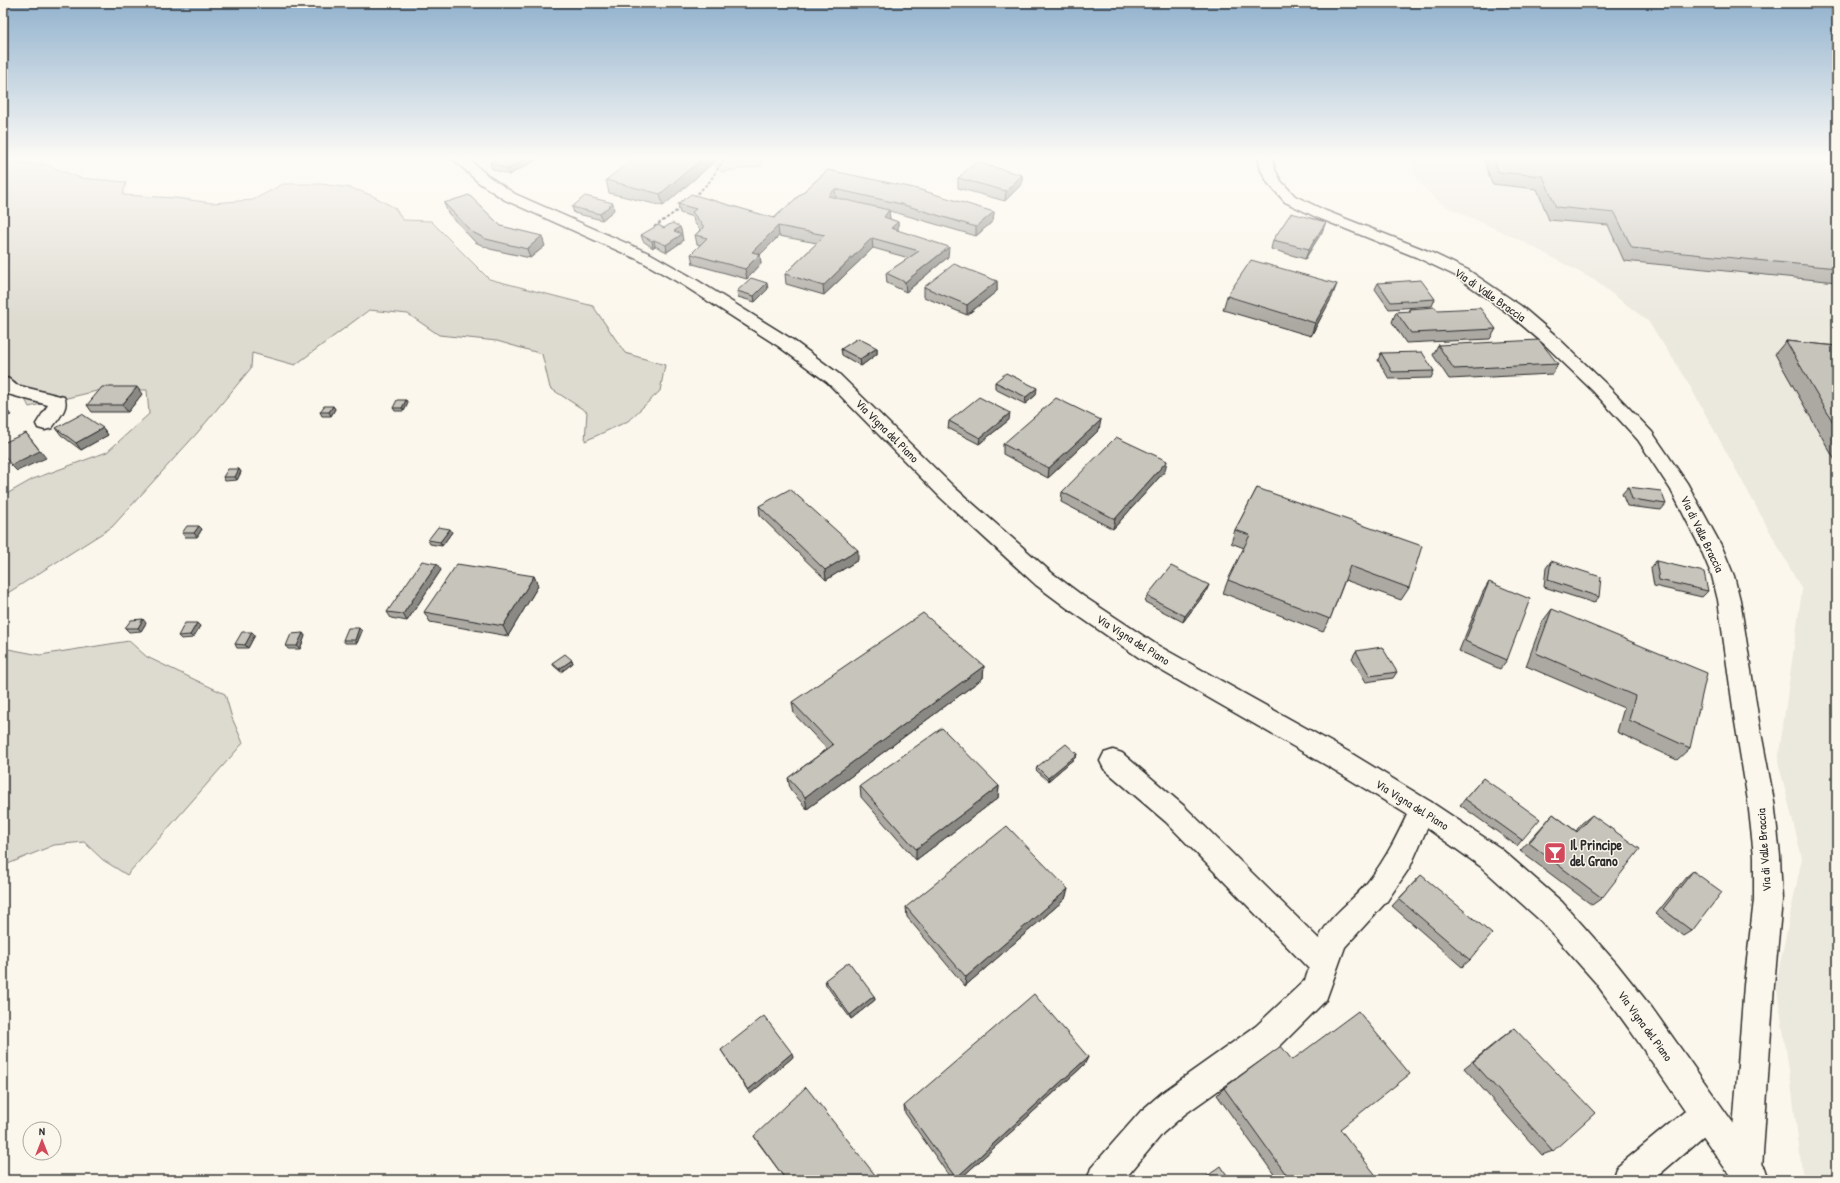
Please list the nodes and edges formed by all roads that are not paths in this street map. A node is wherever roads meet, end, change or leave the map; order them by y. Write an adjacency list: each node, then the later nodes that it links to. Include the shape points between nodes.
1 (542, 212): 6 (main road, Via Vigna del Piano, via 626,248 689,282 784,342 822,370 856,400 948,493 1044,578 1092,614 1149,652 1340,760)
2 (1318, 212): 9 (main road, Via di Valle Braccia, via 1458,271 1515,310 1549,339 1631,420 1654,448 1680,488 1711,547 1723,576 1731,610 1761,801 1767,856 1768,900 1759,985)
3 (3, 383): 4 (main road, via 10,389 57,401 57,406)
4 (45, 424)
5 (1113, 762): 7 (main road, via 1175,814)
6 (1422, 810): 7 (main road, via 1400,858 1377,892 1334,938); 8 (main road, Via Vigna del Piano, via 1490,857 1552,912 1606,973)
7 (1326, 965): 10 (main road, via 1316,990 1267,1037 1163,1112)
8 (1707, 1113): 9 (main road, Via Vigna del Piano); 11 (main road)
9 (1749, 1175)
10 (1103, 1180)
11 (1628, 1180)

